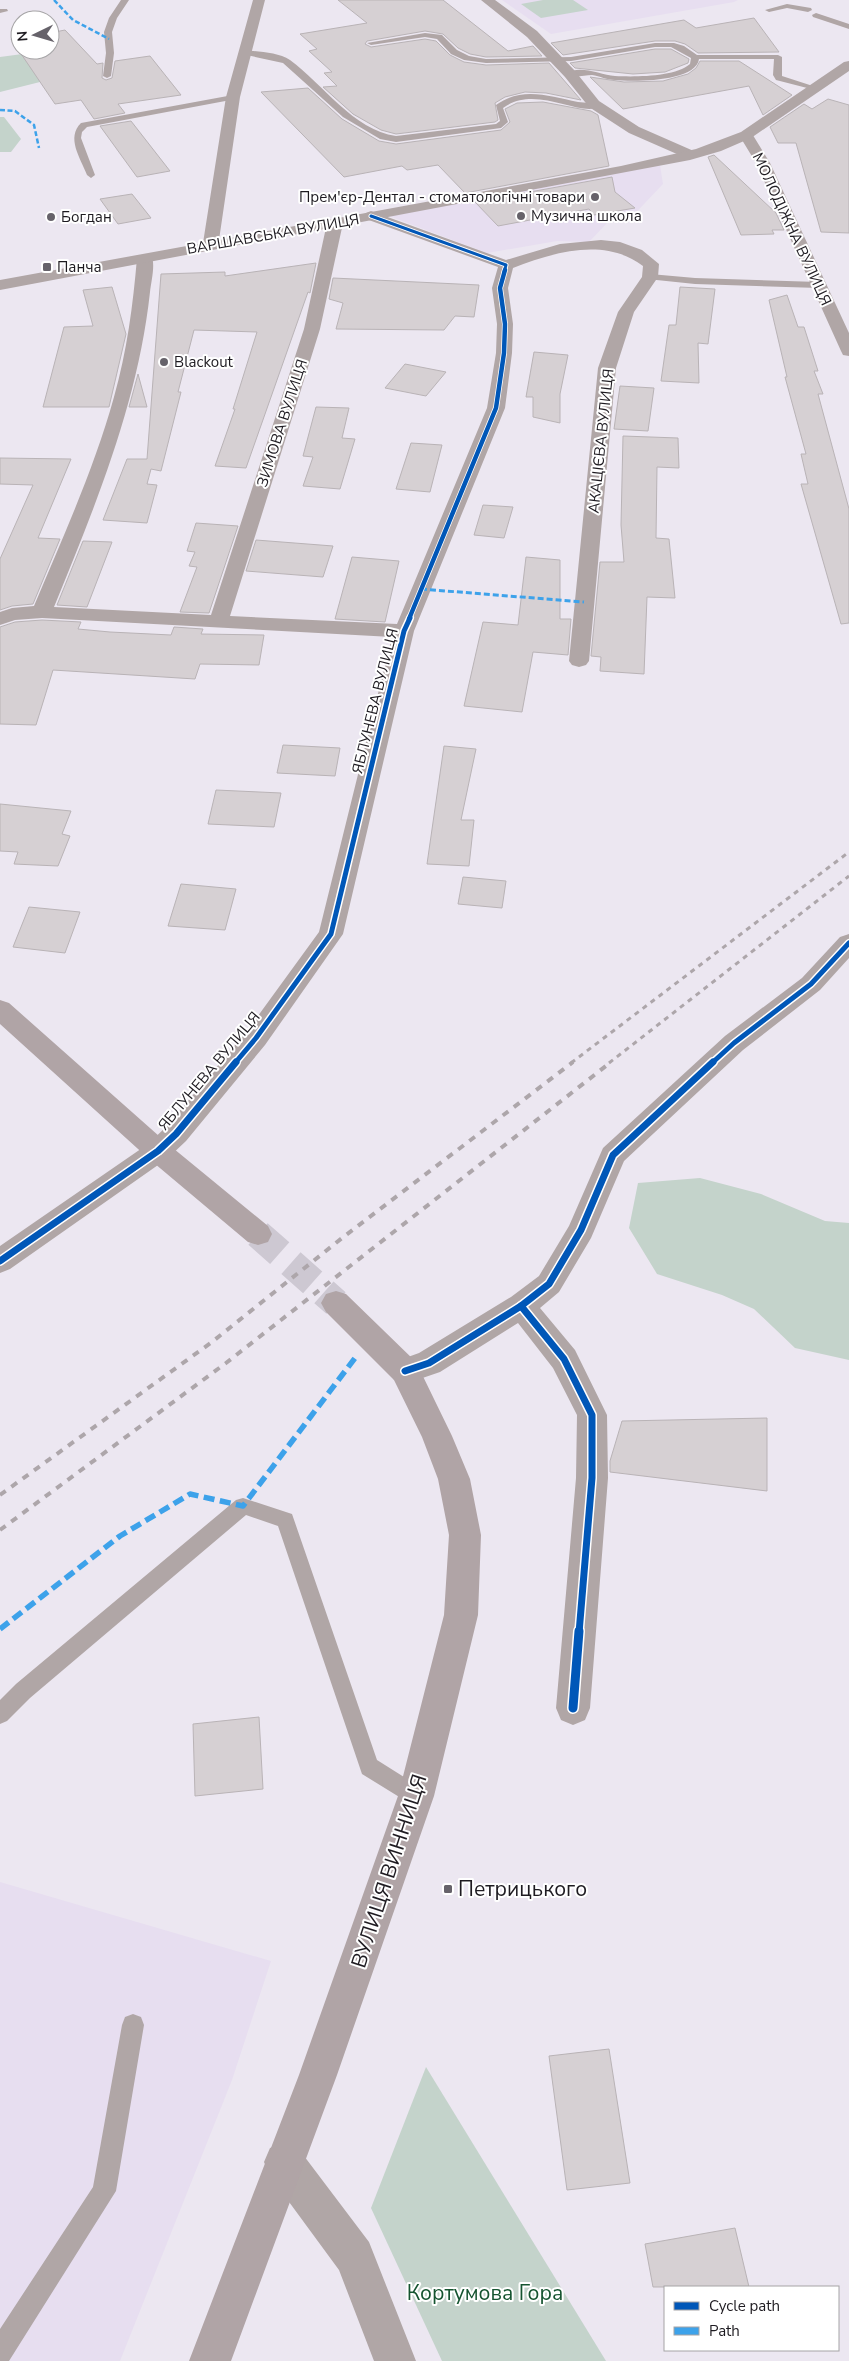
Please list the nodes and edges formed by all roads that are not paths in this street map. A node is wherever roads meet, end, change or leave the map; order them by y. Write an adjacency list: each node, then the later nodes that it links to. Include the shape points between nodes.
1 (125, 0): 14 (lane, via 108,32)
2 (259, 0): 9 (street)
3 (487, 0): 11 (street, via 532,34)
4 (768, 10): 5 (lane, via 787,6)
5 (808, 10)
6 (816, 15): 7 (lane)
7 (849, 27)
8 (371, 43): 11 (lane, via 425,35 439,37 454,52 467,58 486,61)
9 (245, 52): 16 (street); 17 (lane, via 286,61 346,115 383,137 396,140 498,126 504,122 499,107 518,98 547,96)
10 (696, 58): 11 (lane, via 676,46 655,45); 13 (lane, via 687,71 651,78); 15 (lane, via 778,57 780,78)
11 (557, 60): 13 (street)
12 (849, 65): 15 (street, ВАРШАВСЬКА ВУЛИЦЯ)
13 (570, 74): 17 (street)
14 (107, 76)
15 (815, 88): 18 (street, ВАРШАВСЬКА ВУЛИЦЯ)
16 (233, 97): 20 (lane, via 84,125 78,131 78,138); 23 (street)
17 (596, 106): 19 (street, via 634,130)
18 (746, 135): 19 (street, ВАРШАВСЬКА ВУЛИЦЯ); 27 (street, МОЛОДІЖНА ВУЛИЦЯ, via 763,163)
19 (692, 155): 21 (street, ВАРШАВСЬКА ВУЛИЦЯ)
20 (91, 175)
21 (371, 216): 22 (street, ВАРШАВСЬКА ВУЛИЦЯ); 25 (street)
22 (334, 223): 23 (street, ВАРШАВСЬКА ВУЛИЦЯ); 32 (street, ЗИМОВА ВУЛИЦЯ, via 312,329)
23 (210, 246): 24 (street, ВАРШАВСЬКА ВУЛИЦЯ)
24 (145, 258): 28 (street, ВАРШАВСЬКА ВУЛИЦЯ); 30 (street, via 140,314 124,392 92,487)
25 (506, 264): 26 (street, via 568,247 612,246 636,251 644,257 651,264); 33 (street, ЯБЛУНЕВА ВУЛИЦЯ, via 500,288 504,354 496,408)
26 (650, 277): 27 (lane, via 695,282); 34 (street, АКАЦІЄВА ВУЛИЦЯ, via 626,312 607,368)
27 (819, 284): 29 (street, МОЛОДІЖНА ВУЛИЦЯ)
28 (0, 285)
29 (849, 351)
30 (42, 612): 31 (street, via 12,614); 32 (street)
31 (0, 619)
32 (219, 620): 33 (street)
33 (404, 631): 37 (street, ЯБЛУНЕВА ВУЛИЦЯ, via 331,934 256,1038)
34 (579, 661)
35 (849, 943): 41 (street, via 811,984 734,1043 613,1155 581,1230 548,1284)
36 (0, 1009): 37 (main road)
37 (158, 1151): 38 (main road); 39 (street, ЯБЛУНЕВА ВУЛИЦЯ)
38 (258, 1234)
39 (0, 1261)
40 (336, 1302): 42 (main road, ВУЛИЦЯ ВИННИЦЯ)
41 (521, 1306): 42 (street, via 429,1363); 43 (street, via 564,1360 592,1415 592,1478)
42 (405, 1371): 45 (main road, ВУЛИЦЯ ВИННИЦЯ, via 454,1479 465,1535 461,1615)
43 (573, 1708)
44 (0, 1714): 45 (lane, via 23,1691 243,1506 285,1520 369,1767)
45 (416, 1796): 47 (main road, ВУЛИЦЯ ВИННИЦЯ, via 332,2038)
46 (134, 2025): 48 (lane, via 104,2191)
47 (284, 2162): 49 (main road, ВУЛИЦЯ ВИННИЦЯ); 50 (street, via 354,2257)
48 (0, 2352)
49 (210, 2361)
50 (395, 2361)

